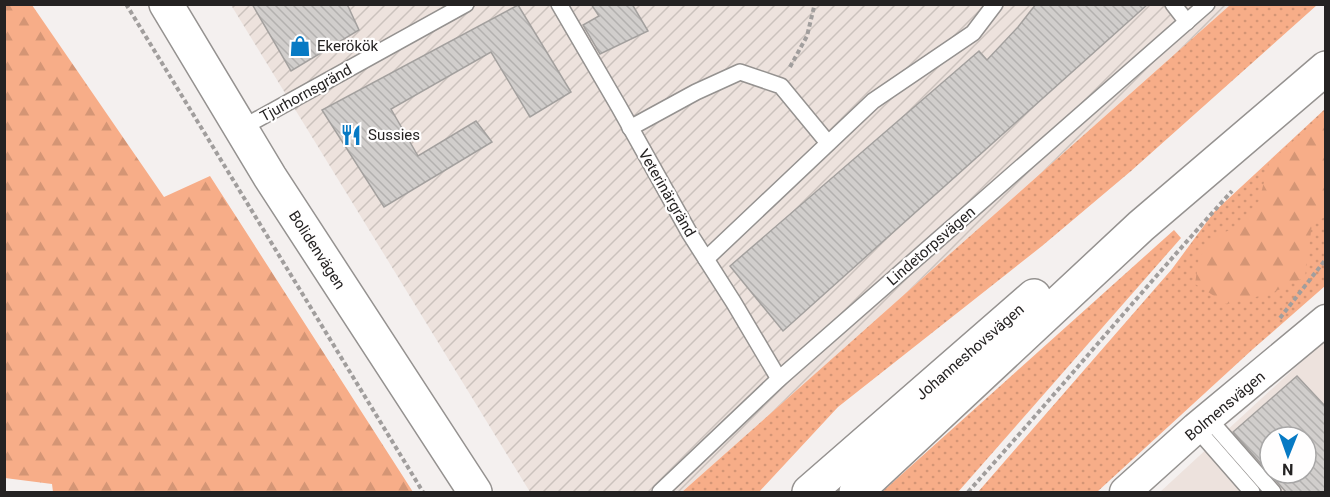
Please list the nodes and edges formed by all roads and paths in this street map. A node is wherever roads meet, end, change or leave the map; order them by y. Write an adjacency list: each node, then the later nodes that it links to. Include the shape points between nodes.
1 (126, 4): 21 (path)
2 (166, 4): 13 (main road, Bolidenvägen)
3 (466, 4): 13 (lane, Tjurhornsgränd)
4 (558, 4): 12 (lane, Veterinärgränd)
5 (995, 4): 14 (lane, via 973,33 873,101)
6 (1173, 4): 9 (lane)
7 (1207, 4): 9 (lane, Lindetorpsvägen)
8 (814, 7): 11 (path, via 807,36)
9 (1187, 22): 19 (lane, Lindetorpsvägen)
10 (1326, 68): 16 (main road, Johanneshovsvägen)
11 (781, 86): 12 (lane, via 740,72); 14 (lane)
12 (630, 128): 17 (lane, Veterinärgränd)
13 (240, 129): 22 (main road, Bolidenvägen)
14 (828, 143): 17 (lane)
15 (1237, 186): 26 (path)
16 (1141, 226): 24 (main road, Johanneshovsvägen, via 1048,285); 25 (main road, Johanneshovsvägen)
17 (706, 259): 19 (lane, Veterinärgränd)
18 (1326, 320): 20 (street, Bolmensvägen)
19 (778, 379): 23 (lane, Lindetorpsvägen)
20 (1202, 423): 27 (street, Bolmensvägen); 28 (lane); 29 (lane)
21 (423, 492)
22 (475, 492)
23 (660, 492)
24 (809, 492)
25 (856, 492)
26 (968, 492)
27 (1125, 492)
28 (1252, 492)
29 (1273, 492)

